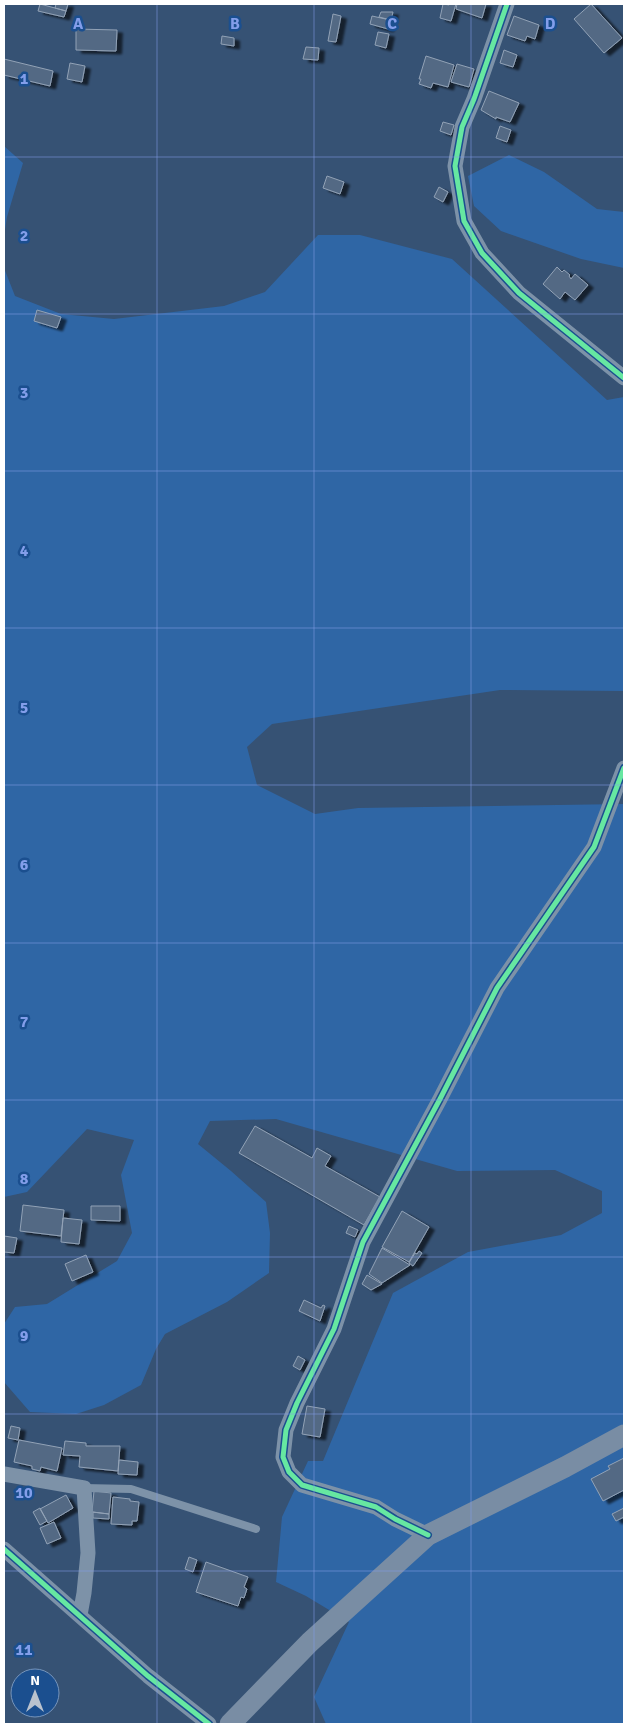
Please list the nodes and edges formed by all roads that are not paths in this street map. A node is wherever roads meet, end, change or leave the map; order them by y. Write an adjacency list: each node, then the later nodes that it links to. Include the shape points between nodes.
1 (506, 4): 2 (street, via 462,127 456,166 464,221 482,253 519,293)
2 (624, 378)
3 (624, 768): 8 (street, via 594,847 497,988 363,1242 334,1329 286,1430 283,1457 288,1472 302,1485 376,1507)
4 (624, 1435): 8 (street)
5 (4, 1474): 6 (street)
6 (84, 1488): 7 (lane, via 130,1490); 10 (street, via 88,1553)
7 (256, 1529)
8 (428, 1535): 12 (street, via 310,1642)
9 (4, 1549): 10 (street)
10 (80, 1615): 11 (street, via 148,1676)
11 (209, 1724)
12 (230, 1724)

